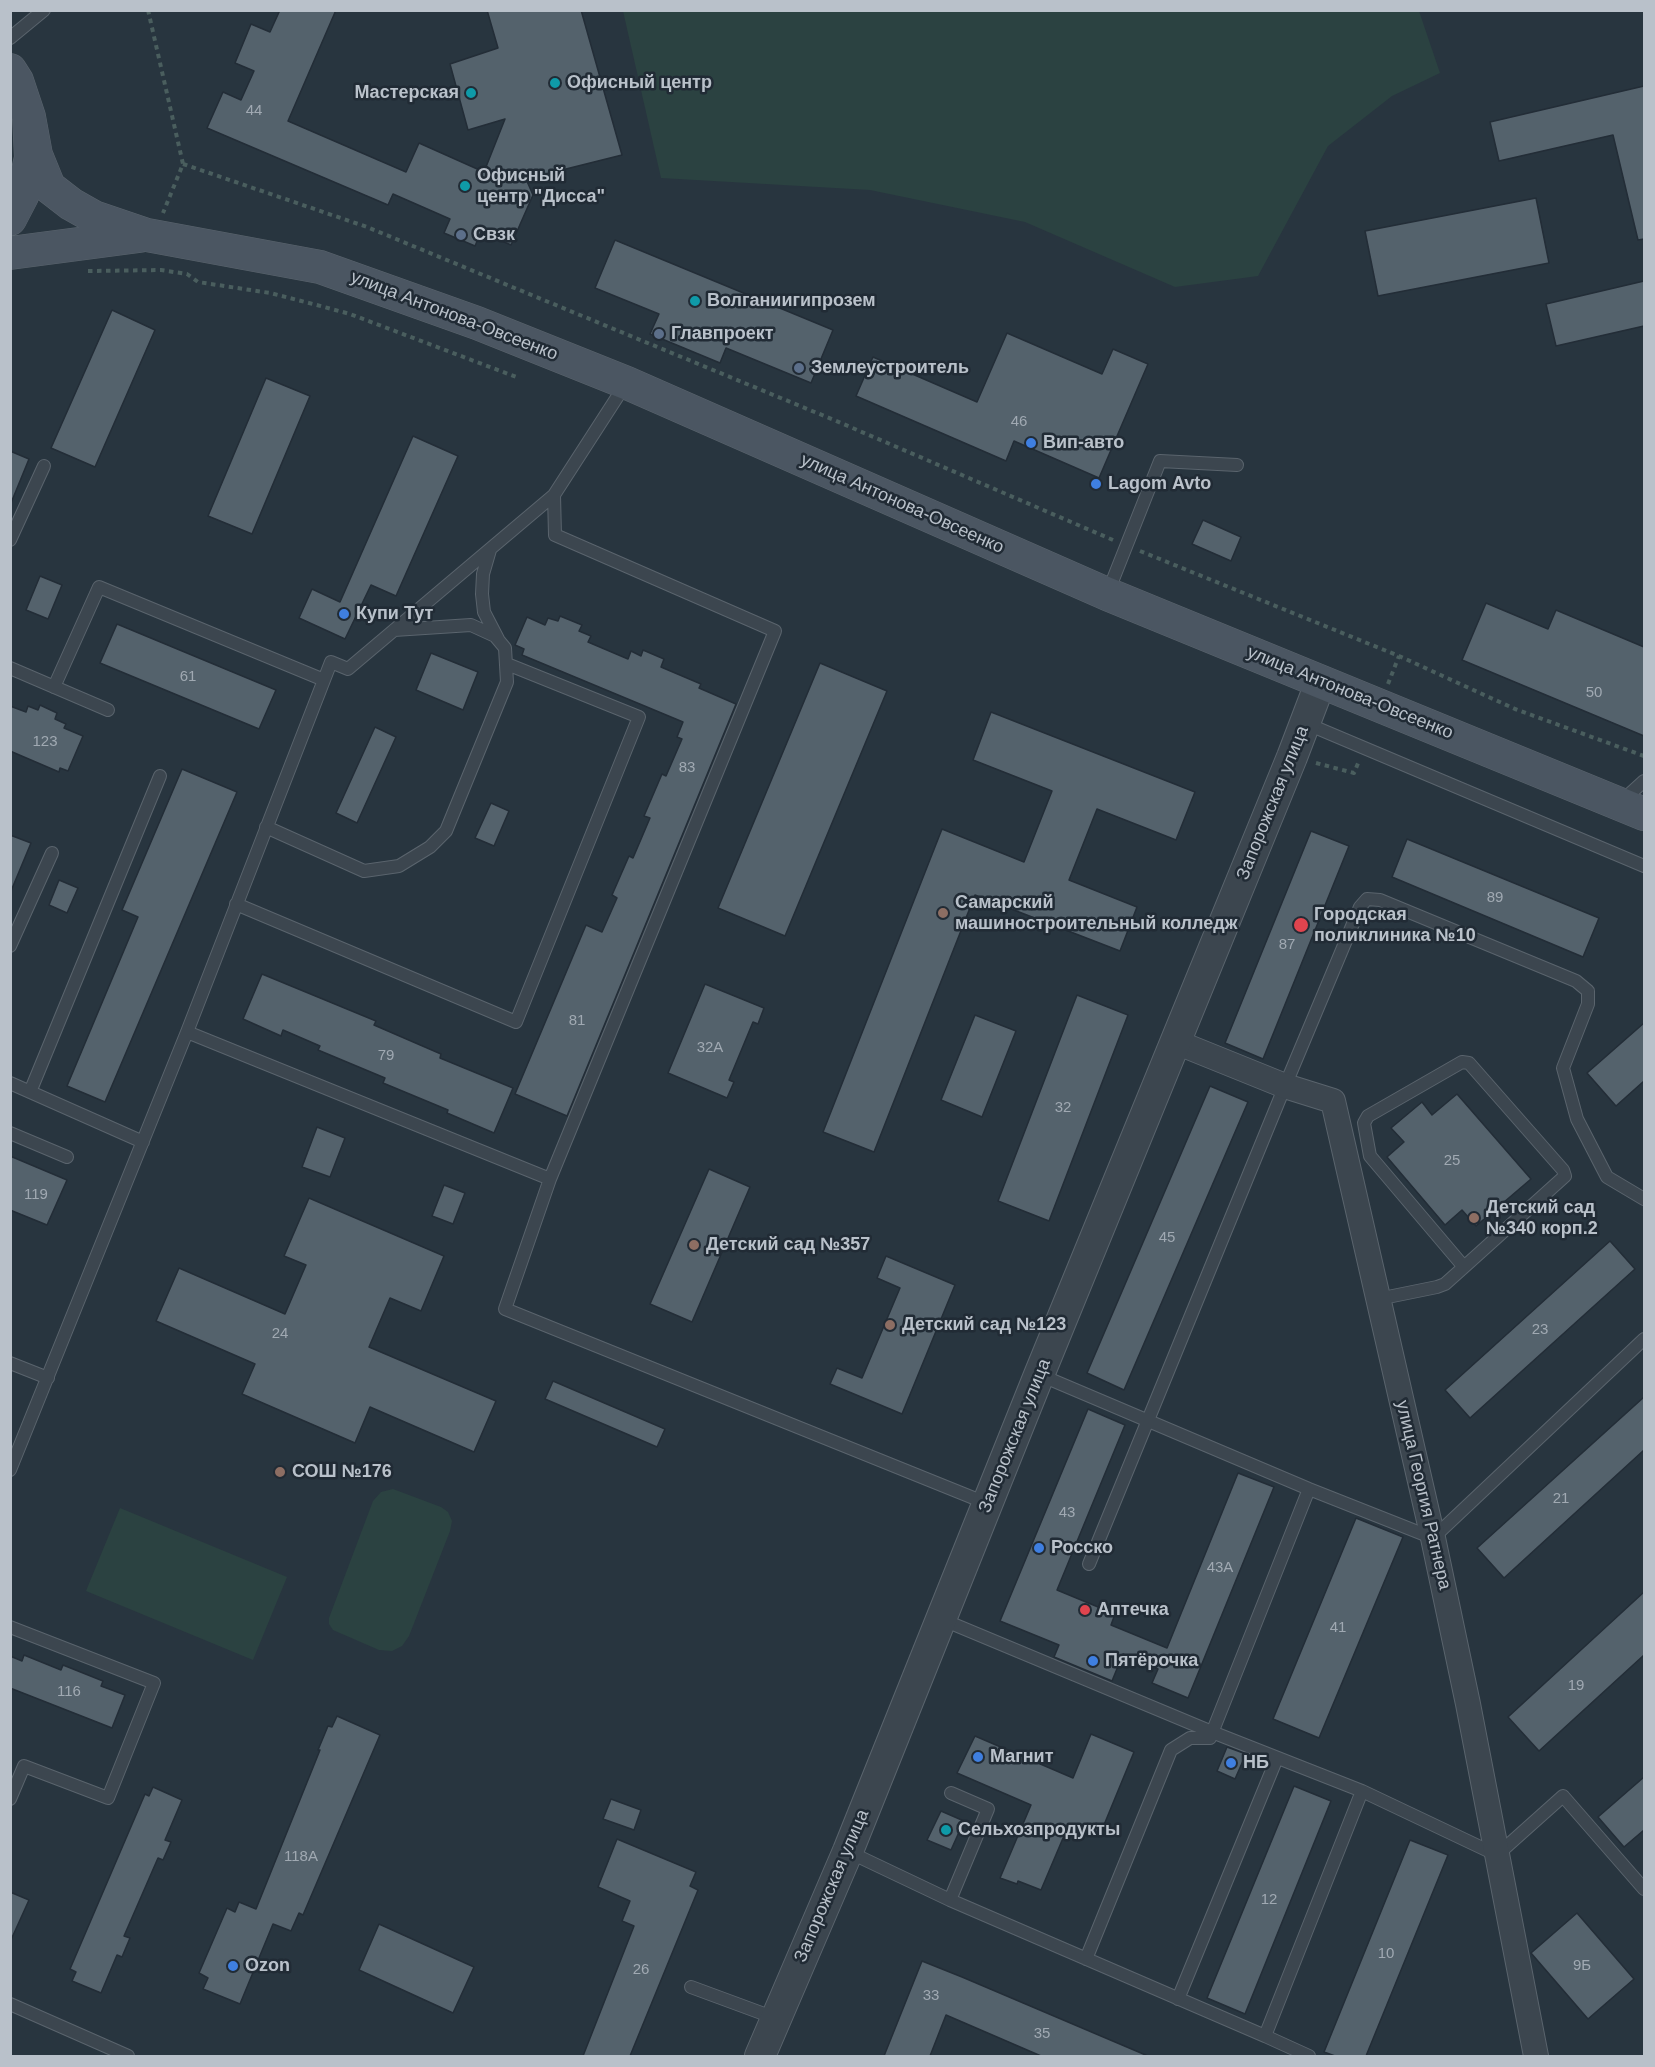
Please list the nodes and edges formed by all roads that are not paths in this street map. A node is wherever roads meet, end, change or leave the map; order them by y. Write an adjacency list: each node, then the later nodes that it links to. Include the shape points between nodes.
1 (45, 10): 2 (lane)
2 (10, 38)
3 (10, 70): 4 (main road)
4 (29, 117): 5 (main road, via 31,158 22,196); 6 (main road, улица Антонова-Овсеенко, via 36,155 49,187 94,217)
5 (10, 219)
6 (152, 236): 7 (main road, улица Антонова-Овсеенко); 8 (main road, улица Антонова-Овсеенко, via 320,267)
7 (10, 253)
8 (627, 383): 11 (lane); 14 (main road, улица Антонова-Овсеенко)
9 (1237, 465): 14 (lane, via 1160,461)
10 (44, 466): 12 (lane)
11 (554, 495): 13 (lane); 40 (lane, via 555,535 775,631)
12 (10, 540)
13 (491, 548): 15 (lane); 16 (lane, via 482,594 484,612)
14 (1107, 594): 20 (main road, улица Антонова-Овсеенко)
15 (394, 630): 16 (lane, via 471,625); 19 (lane, via 348,669 331,662)
16 (499, 641): 17 (lane, via 505,648)
17 (507, 664): 27 (lane, via 507,682 446,831 430,847 399,866 364,871); 30 (lane, via 639,717 516,1022)
18 (10, 668): 21 (lane)
19 (324, 680): 21 (lane, via 99,587); 27 (lane)
20 (1321, 681): 23 (street, Запорожская улица); 26 (main road, улица Антонова-Овсеенко)
21 (54, 687): 22 (lane)
22 (108, 710)
23 (1305, 723): 29 (lane); 33 (street, Запорожская улица)
24 (160, 776): 36 (lane)
25 (1644, 781): 26 (lane)
26 (1631, 809)
27 (266, 827): 30 (lane)
28 (52, 853): 31 (lane)
29 (1644, 866)
30 (236, 904): 32 (lane)
31 (10, 946)
32 (188, 1032): 38 (lane); 40 (lane)
33 (1176, 1042): 35 (street, улица Георгия Ратнера); 46 (street, Запорожская улица)
34 (10, 1083): 36 (lane)
35 (1285, 1086): 41 (lane, via 1360,907 1367,899 1380,900 1576,981 1588,991 1588,1004 1563,1068 1577,1119 1607,1178); 43 (street, улица Георгия Ратнера, via 1333,1101); 48 (lane)
36 (30, 1092): 38 (lane)
37 (10, 1133): 39 (lane)
38 (143, 1142): 47 (lane)
39 (67, 1157)
40 (550, 1179): 51 (lane, via 505,1309)
41 (1644, 1199)
42 (1464, 1267): 42 (lane, via 1565,1176 1469,1063 1462,1062 1368,1116 1364,1123 1370,1156); 43 (lane, via 1437,1287)
43 (1378, 1299): 52 (street, улица Георгия Ратнера)
44 (1644, 1340): 52 (lane)
45 (10, 1363): 47 (lane)
46 (1039, 1375): 48 (lane); 51 (street, Запорожская улица)
47 (48, 1378): 49 (lane)
48 (1148, 1421): 50 (lane); 53 (lane)
49 (10, 1470)
50 (1309, 1489): 52 (lane); 56 (lane)
51 (987, 1504): 54 (street, Запорожская улица)
52 (1433, 1538): 62 (street, улица Георгия Ратнера)
53 (1089, 1564)
54 (940, 1619): 56 (lane); 61 (street, Запорожская улица)
55 (10, 1627): 60 (lane, via 154,1683 108,1798 24,1766)
56 (1212, 1732): 57 (lane); 65 (lane, via 1210,1738 1190,1738 1170,1750)
57 (1277, 1758): 58 (lane); 67 (lane)
58 (1362, 1791): 62 (lane); 70 (lane)
59 (951, 1793): 64 (lane, via 988,1809)
60 (10, 1799)
61 (848, 1851): 64 (lane); 69 (street, Запорожская улица)
62 (1497, 1855): 63 (lane, via 1563,1796); 74 (street, улица Георгия Ратнера)
63 (1644, 1889)
64 (950, 1900): 65 (lane)
65 (1086, 1959): 67 (lane)
66 (691, 1987): 69 (lane)
67 (1178, 1999): 70 (lane)
68 (10, 2004): 71 (lane)
69 (776, 2018): 72 (street, Запорожская улица)
70 (1265, 2036): 73 (lane)
71 (128, 2056)
72 (760, 2056)
73 (1309, 2056)
74 (1536, 2056)

